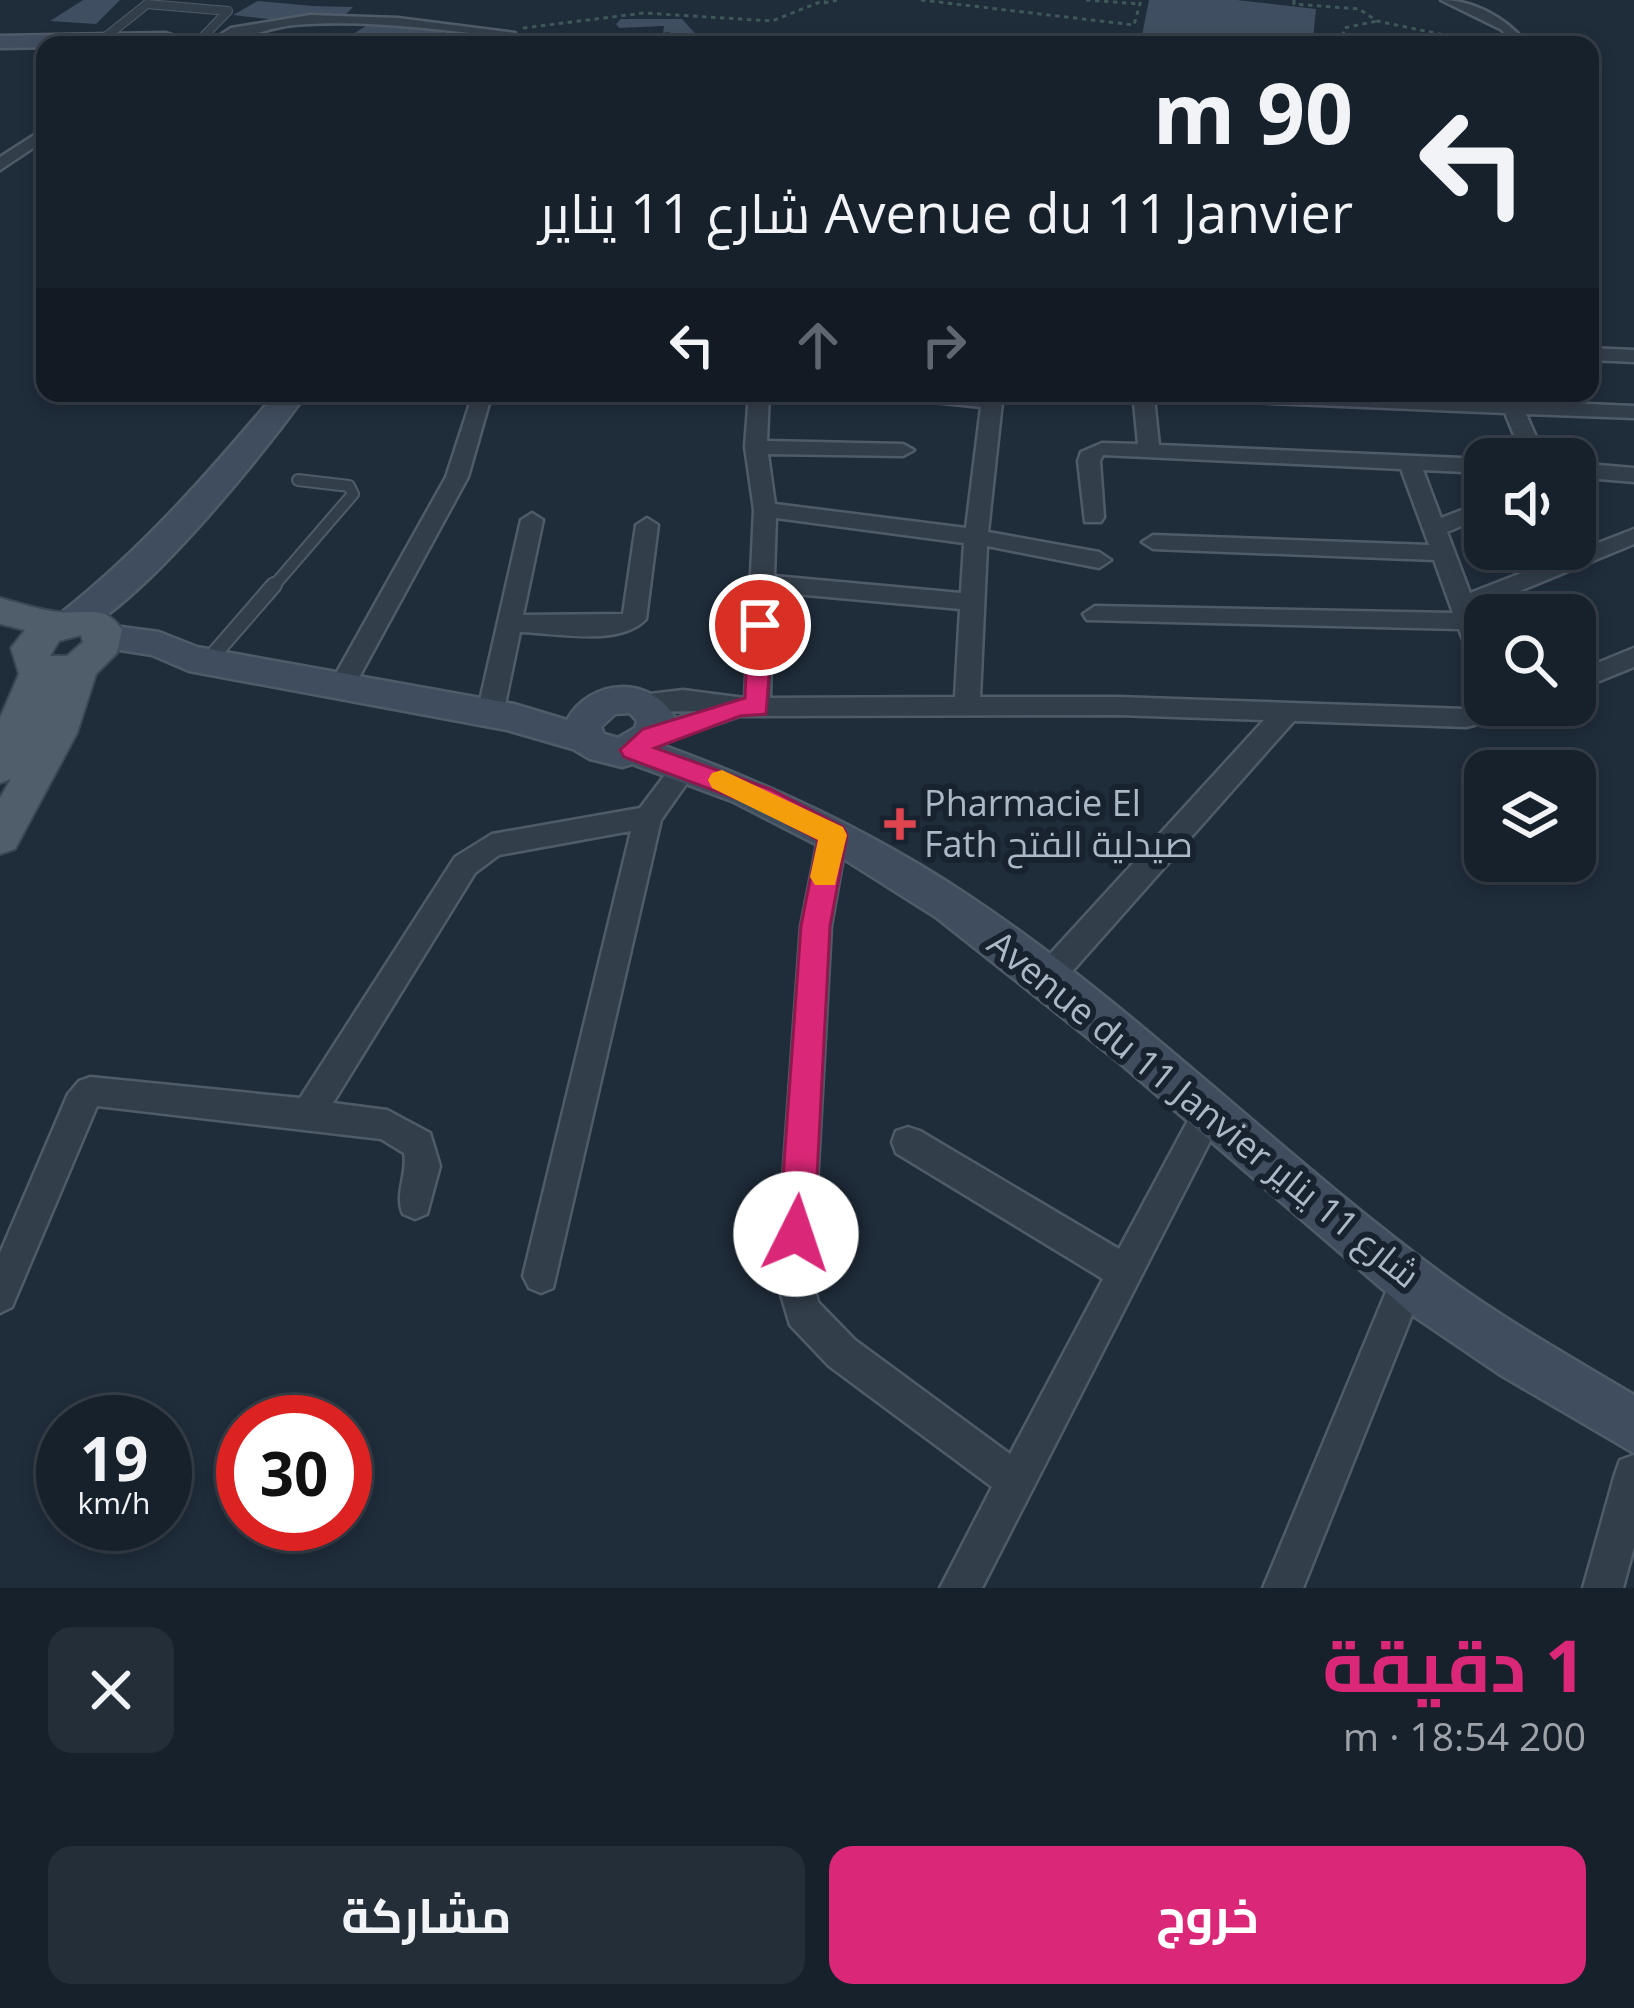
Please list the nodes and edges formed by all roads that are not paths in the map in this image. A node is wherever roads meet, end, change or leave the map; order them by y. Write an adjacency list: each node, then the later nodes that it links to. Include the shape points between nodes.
1 (1448, 0): 6 (street)
2 (107, 36): 3 (lane, via 146,4 228,11)
3 (204, 36)
4 (224, 36): 5 (street, via 255,25 349,20)
5 (480, 36)
6 (1514, 36)
7 (0, 42): 8 (street)
8 (36, 42)
9 (36, 139): 10 (street)
10 (0, 165)
11 (1599, 354): 12 (street)
12 (1634, 356)
13 (285, 402): 48 (street)
14 (480, 402): 52 (street, via 457,477)
15 (758, 402): 22 (street)
16 (993, 402): 37 (street)
17 (1144, 402): 23 (street)
18 (1511, 402): 21 (street)
19 (1531, 402): 20 (street)
20 (1634, 412)
21 (1525, 438)
22 (756, 447): 24 (street); 30 (street)
23 (1149, 448): 25 (street); 31 (street, via 1092,452)
24 (903, 450)
25 (1409, 462): 26 (street); 35 (street)
26 (1464, 465)
27 (1596, 472): 28 (street)
28 (1634, 475)
29 (298, 480): 50 (lane, via 349,486 353,494)
30 (765, 510): 37 (street); 41 (street)
31 (1093, 517)
32 (1464, 517): 35 (street)
33 (532, 520): 47 (street)
34 (647, 525): 47 (street, via 634,619 617,626)
35 (1437, 528): 39 (street)
36 (1634, 536): 42 (street)
37 (976, 537): 40 (street); 43 (street)
38 (1153, 542): 39 (street)
39 (1444, 554): 45 (street)
40 (1100, 560)
41 (762, 583): 43 (street); 54 (street)
42 (1506, 594)
43 (973, 602): 53 (street)
44 (0, 611): 48 (main road)
45 (1464, 613): 46 (street)
46 (1095, 614)
47 (509, 623): 56 (street)
48 (64, 646): 50 (street, via 141,664); 60 (main road); 63 (main road, via 57,733)
49 (1634, 657): 51 (street)
50 (199, 659): 52 (street)
51 (1596, 673)
52 (341, 688): 56 (street)
53 (967, 705): 54 (street); 55 (street)
54 (748, 707): 59 (street)
55 (1287, 712): 57 (street); 64 (street)
56 (502, 716): 58 (street, via 538,728)
57 (1464, 718)
58 (590, 722): 59 (street, Avenue du 11 Janvier شارع 11 يناير, via 610,753); 59 (street, via 619,700)
59 (653, 739): 61 (street); 62 (street, Avenue du 11 Janvier شارع 11 يناير)
60 (0, 767)
61 (648, 817): 66 (street, via 476,854); 70 (street)
62 (833, 835): 64 (street, Avenue du 11 Janvier شارع 11 يناير); 75 (street, via 816,926 805,1090 794,1278 803,1312 842,1353)
63 (0, 837)
64 (1051, 975): 65 (street, Avenue du 11 Janvier شارع 11 يناير)
65 (1210, 1110): 69 (street); 71 (street, Avenue du 11 Janvier شارع 11 يناير)
66 (308, 1114): 68 (street, via 387,1125 418,1144 423,1166); 72 (street, via 90,1091)
67 (908, 1142): 69 (street)
68 (415, 1203)
69 (1124, 1271): 75 (street)
70 (541, 1276)
71 (1408, 1280): 73 (street, Avenue du 11 Janvier شارع 11 يناير); 77 (street)
72 (0, 1295)
73 (1634, 1426)
74 (1634, 1474): 78 (street)
75 (1015, 1481): 76 (street)
76 (960, 1588)
77 (1283, 1588)
78 (1604, 1588)

